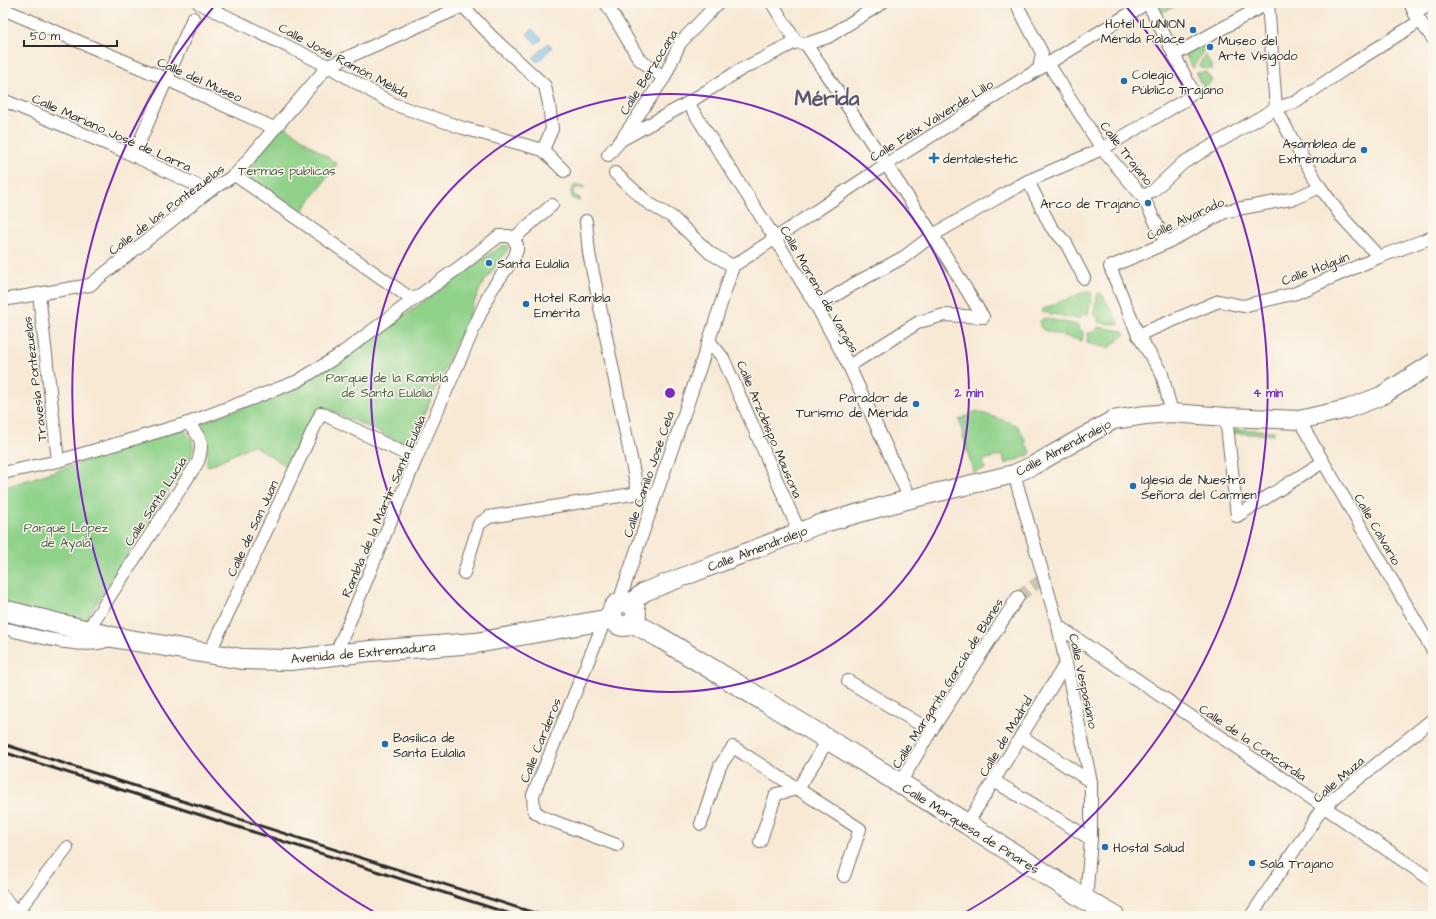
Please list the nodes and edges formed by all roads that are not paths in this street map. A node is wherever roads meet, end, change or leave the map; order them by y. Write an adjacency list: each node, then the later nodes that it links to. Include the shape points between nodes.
1 (199, 3): 17 (street, Calle José Ramón Mélida)
2 (606, 3): 19 (street, via 639,59)
3 (718, 3): 19 (street, Calle Berzocana, via 680,43)
4 (772, 3): 15 (street)
5 (1016, 3): 18 (street, via 1042,52)
6 (1148, 3): 16 (street); 18 (street, Calle Félix Valverde Lillo)
7 (1268, 3): 16 (street); 23 (street)
8 (1432, 3): 12 (street)
9 (464, 4): 17 (street); 27 (street, via 492,38 545,86 552,129)
10 (876, 5): 15 (street, via 828,37)
11 (3, 9): 20 (street, Calle del Museo)
12 (1415, 13): 14 (street); 23 (street, via 1348,66 1296,102)
13 (193, 18): 20 (street)
14 (1433, 39)
15 (801, 43): 22 (street, via 740,70); 30 (street)
16 (1174, 55): 26 (street, via 1193,92 1186,100)
17 (328, 66): 24 (street, Calle de las Pontezuelas); 27 (street, Calle José Ramón Mélida, via 392,104)
18 (1044, 66): 26 (street, Calle Trajano); 30 (street, Calle Félix Valverde Lillo)
19 (664, 78): 25 (street, Calle Berzocana)
20 (166, 79): 24 (street, Calle del Museo); 29 (street)
21 (3, 100): 29 (street, Calle Mariano José de Larra)
22 (688, 102): 25 (street); 43 (street, Calle Moreno de Vargas)
23 (1276, 108): 35 (street); 37 (street, via 1183,163)
24 (274, 128): 33 (street, Calle de las Pontezuelas)
25 (621, 140): 28 (street, Calle Berzocana)
26 (1102, 149): 34 (street); 37 (street, Calle Trajano)
27 (543, 150): 31 (street, Calle José Ramón Mélida)
28 (608, 155)
29 (134, 156): 36 (street, Calle Mariano José de Larra)
30 (886, 165): 40 (street); 43 (street, Calle Félix Valverde Lillo)
31 (564, 171)
32 (615, 173): 46 (street, via 648,203 672,217 710,253)
33 (235, 174): 36 (street, Calle de las Pontezuelas); 50 (street)
34 (1028, 181): 40 (street); 47 (street, via 1051,227 1066,244)
35 (1320, 187): 44 (street, Calle Alvarado, via 1296,198 1227,211); 45 (street, via 1342,217)
36 (209, 191): 48 (street, Calle de las Pontezuelas, via 90,285)
37 (1144, 197): 44 (street, Calle Trajano)
38 (552, 204): 42 (street)
39 (586, 221): 67 (street, via 589,253)
40 (933, 235): 51 (street, via 904,257); 55 (street, via 983,317 944,315 919,322)
41 (1433, 238): 45 (street, Calle Holguín)
42 (513, 239): 50 (street, via 509,236 499,236); 61 (street, Rambla de la Mártir Santa Eulalia, via 517,245 514,258 490,292)
43 (776, 240): 46 (street, Calle Félix Valverde Lillo); 51 (street, Calle Moreno de Vargas)
44 (1166, 243): 52 (street, Calle Alvarado, via 1110,267)
45 (1379, 257): 52 (street, Calle Holguín, via 1296,293 1243,306 1219,301)
46 (733, 266): 53 (street, Calle Camilo José Cela)
47 (1084, 278)
48 (39, 294): 49 (street, Calle de las Pontezuelas); 62 (street, Travesía Pontezuelas)
49 (3, 300)
50 (413, 300): 60 (street, via 338,356 298,381)
51 (817, 307): 55 (street, Calle Moreno de Vargas)
52 (1138, 335): 57 (street, via 1162,374)
53 (710, 342): 66 (street, Calle Camilo José Cela); 69 (street, Calle Arzobispo Mausona, via 723,358)
54 (1433, 363): 59 (main road, Calle Almendralejo, via 1381,396 1348,409)
55 (849, 366): 68 (street, Calle Moreno de Vargas)
56 (321, 413): 61 (street, Rambla de la Mártir Santa Eulalia); 79 (street, Calle de San Juan)
57 (1172, 413): 58 (main road, Calle Almendralejo); 65 (main road, Calle Almendralejo, via 1113,420)
58 (1226, 418): 59 (main road, Calle Almendralejo); 63 (street, via 1237,516)
59 (1299, 420): 63 (street, Calle Calvario)
60 (188, 423): 62 (street); 76 (street, Calle Santa Lucía, via 199,435 202,448 198,462)
61 (416, 459): 80 (street, Rambla de la Mártir Santa Eulalia)
62 (58, 461): 64 (street)
63 (1323, 462): 78 (street, Calle Calvario)
64 (3, 473)
65 (1014, 474): 68 (main road, Calle Almendralejo); 74 (street, Calle Vespasiano)
66 (656, 491): 67 (street); 72 (street, Calle Camilo José Cela)
67 (638, 493): 70 (street, via 489,517 480,524)
68 (910, 499): 69 (main road, Calle Almendralejo)
69 (799, 531): 72 (main road, Calle Almendralejo, via 644,592)
70 (464, 573)
71 (1018, 597): 84 (street, Calle Margarita García de Blanes)
72 (618, 609): 80 (main road, Avenida de Extremadura, via 476,643); 86 (main road, Calle Marquesa de Pinares, via 614,622 620,626 634,623); 96 (street, Calle Carderos, via 533,795 534,811 546,818)
73 (3, 610): 76 (main road, Avenida de Extremadura)
74 (1058, 626): 81 (street, Calle Vespasiano); 91 (street, Calle de la Concordia)
75 (3, 628): 77 (street, via 74,644 93,644)
76 (87, 631): 77 (main road, Avenida de Extremadura)
77 (112, 637): 79 (main road, Avenida de Extremadura)
78 (1433, 652)
79 (209, 654): 80 (main road, Avenida de Extremadura, via 242,659 290,660)
80 (335, 654)
81 (1066, 663): 85 (street, Calle de Madrid); 88 (street, Calle Vespasiano)
82 (848, 681): 84 (street)
83 (1433, 719): 91 (street, Calle Muza)
84 (931, 731): 89 (street, Calle Margarita García de Blanes)
85 (1021, 736): 87 (street, Calle de Madrid); 88 (street)
86 (828, 740): 89 (main road, Calle Marquesa de Pinares); 90 (street)
87 (994, 781): 93 (street, Calle de Madrid); 94 (street)
88 (1090, 782): 94 (street, Calle Vespasiano)
89 (900, 783): 93 (main road, Calle Marquesa de Pinares)
90 (798, 788): 92 (street, via 733,747 720,766); 95 (street, via 776,794); 98 (street, via 860,829)
91 (1323, 807): 99 (street, Calle de la Concordia); 104 (street, Calle Muza)
92 (701, 824)
93 (967, 824): 101 (main road, Calle Marquesa de Pinares)
94 (1091, 839): 101 (street, Calle Vespasiano)
95 (760, 842)
96 (617, 844)
97 (67, 848): 102 (street)
98 (844, 876)
99 (1433, 881)
100 (3, 896): 102 (street)
101 (1086, 900): 103 (main road, Calle Marquesa de Pinares)
102 (15, 914)
103 (1114, 916)
104 (1251, 916)

